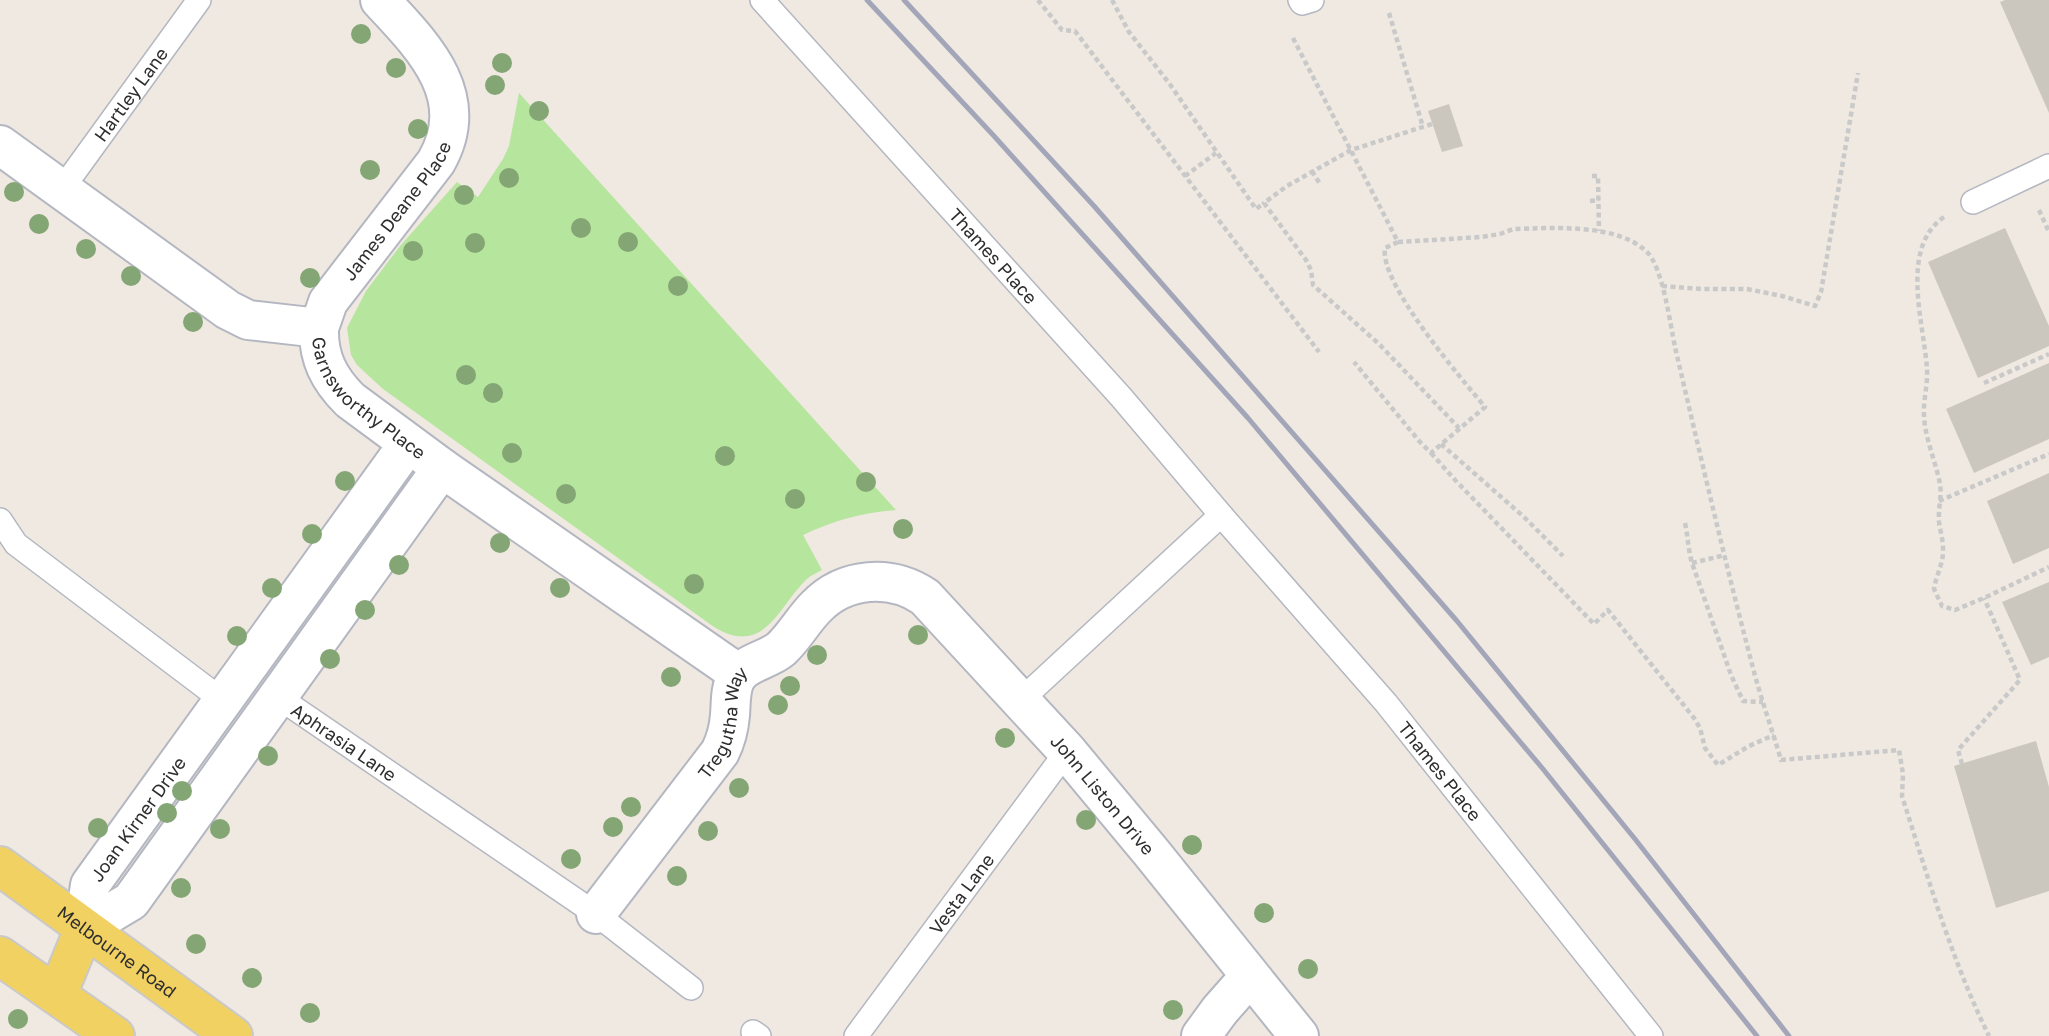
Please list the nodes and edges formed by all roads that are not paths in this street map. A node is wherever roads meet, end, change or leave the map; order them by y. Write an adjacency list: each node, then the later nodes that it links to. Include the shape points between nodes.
1 (199, 0): 8 (lane, Hartley Lane)
2 (380, 0): 10 (street, James Deane Place, via 424,48 445,88 450,119 447,139 436,162 334,293)
3 (762, 0): 13 (lane, Thames Place, via 1121,397)
4 (1300, 0): 5 (lane)
5 (1312, 0)
6 (0, 145): 8 (street, Garnsworthy Place)
7 (2049, 166): 9 (lane)
8 (62, 189): 10 (street, Garnsworthy Place, via 235,314)
9 (1973, 202)
10 (319, 328): 11 (street, Garnsworthy Place, via 321,355 337,387)
11 (408, 444): 12 (street, Garnsworthy Place); 19 (street, Joan Kirner Drive)
12 (442, 468): 16 (street, Garnsworthy Place); 17 (street)
13 (1221, 515): 18 (lane); 33 (lane, Thames Place, via 1386,703)
14 (0, 520): 19 (lane, via 16,544)
15 (883, 581): 16 (street, Tregutha Way, via 834,593 775,654); 18 (street, John Liston Drive, via 909,587 925,597)
16 (739, 674): 22 (street, Tregutha Way, via 720,752)
17 (278, 697): 19 (street, Aphrasia Lane); 22 (lane, Aphrasia Lane); 23 (street, via 131,901)
18 (1021, 699): 20 (street, John Liston Drive)
19 (222, 700): 23 (street, Joan Kirner Drive, via 90,885)
20 (1067, 751): 25 (street, John Liston Drive); 30 (lane, Vesta Lane)
21 (0, 866): 23 (main road, Melbourne Road)
22 (596, 914): 26 (lane, Aphrasia Lane)
23 (84, 929): 27 (main road); 29 (main road, Melbourne Road)
24 (0, 956): 27 (main road)
25 (1250, 976): 31 (street); 32 (street, John Liston Drive)
26 (691, 988)
27 (57, 995): 28 (main road)
28 (115, 1036)
29 (233, 1036)
30 (856, 1036)
31 (1201, 1036)
32 (1300, 1036)
33 (1651, 1036)

